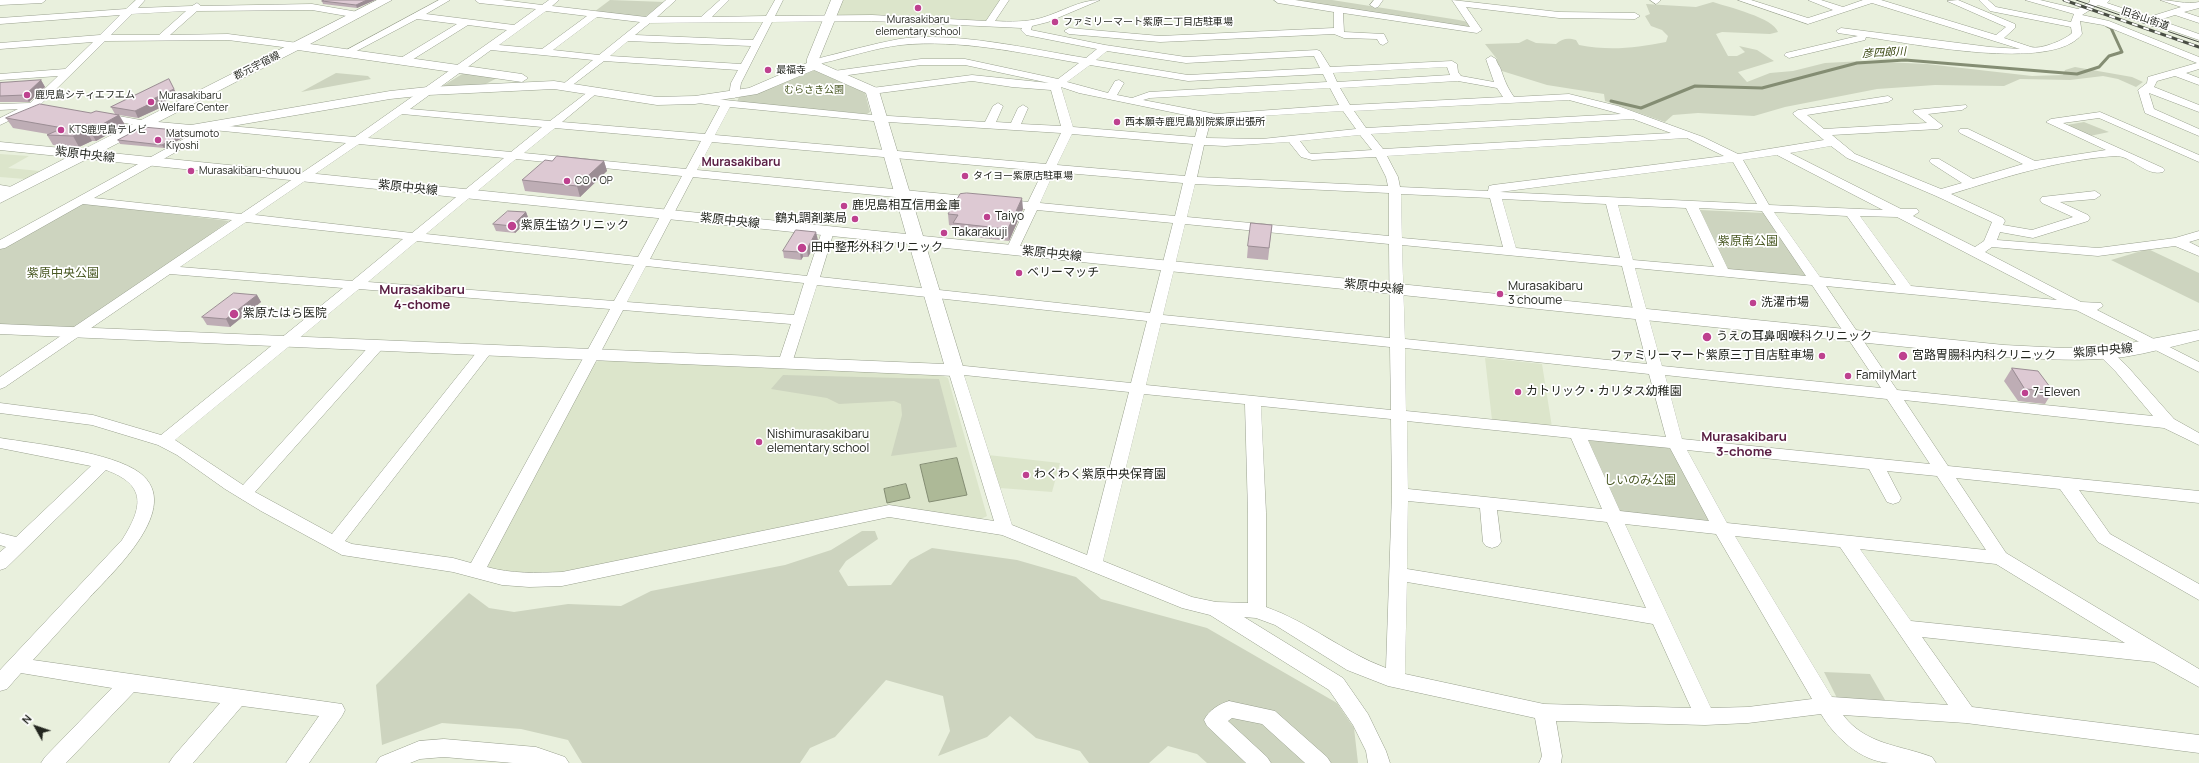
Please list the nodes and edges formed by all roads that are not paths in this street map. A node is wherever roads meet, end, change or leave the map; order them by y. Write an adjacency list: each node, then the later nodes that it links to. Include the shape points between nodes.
1 (42, 0): 29 (street)
2 (141, 0): 44 (street)
3 (203, 0): 38 (street)
4 (250, 0): 35 (street)
5 (279, 0): 36 (street)
6 (328, 0): 37 (street)
7 (386, 0): 48 (street, 郡元宇宿線)
8 (446, 0): 49 (street)
9 (479, 0): 27 (street)
10 (555, 0): 39 (street)
11 (666, 0): 12 (street)
12 (671, 0): 57 (street)
13 (725, 0): 55 (street)
14 (779, 0): 56 (street)
15 (837, 0): 52 (street)
16 (1005, 0): 63 (street)
17 (1096, 0): 64 (street)
18 (1278, 0): 42 (street)
19 (1742, 0): 43 (street, via 1808,21)
20 (1812, 0): 43 (street)
21 (1872, 0): 34 (street); 43 (street)
22 (1907, 0): 34 (street)
23 (1954, 0): 73 (street, via 1950,1 2012,26)
24 (1983, 0): 54 (street, via 1992,9)
25 (2029, 0): 54 (street)
26 (2164, 0): 41 (street)
27 (491, 1): 39 (street)
28 (2098, 1): 54 (street, via 2086,7); 59 (street, 旧谷山街道)
29 (0, 2)
30 (1458, 2): 46 (street); 58 (street)
31 (1374, 3): 40 (street)
32 (1542, 3): 46 (street)
33 (1605, 6): 50 (street, via 1600,6)
34 (1892, 6): 73 (street)
35 (238, 7): 36 (street); 38 (street)
36 (264, 7): 37 (street)
37 (312, 7): 48 (street)
38 (194, 8): 44 (street); 71 (street)
39 (544, 8): 47 (street); 65 (street)
40 (1389, 8)
41 (2196, 8): 45 (street)
42 (1338, 10): 58 (street, via 1477,30); 66 (street)
43 (1844, 10)
44 (130, 12): 61 (street); 70 (street)
45 (2174, 12): 59 (street); 60 (street)
46 (1542, 13): 50 (street)
47 (596, 14): 57 (street); 82 (street)
48 (358, 15): 78 (street, 郡元宇宿線)
49 (417, 16): 62 (street); 83 (street)
50 (1608, 16): 51 (street)
51 (1635, 16)
52 (830, 18): 56 (street); 63 (street); 91 (street, via 813,59)
53 (1458, 18): 58 (street)
54 (2076, 18): 81 (street, via 2077,34 2072,39); 88 (street, via 2106,23)
55 (704, 19): 56 (street); 57 (street)
56 (769, 19): 76 (street)
57 (647, 20): 72 (street)
58 (1471, 20)
59 (2148, 20): 69 (street, 旧谷山街道)
60 (2199, 20)
61 (0, 21)
62 (466, 22): 65 (street); 87 (street)
63 (989, 23): 64 (street)
64 (1028, 24): 66 (street, via 1031,28 1160,39); 80 (street, via 1026,30 1029,33)
65 (518, 28): 79 (street)
66 (1339, 31): 75 (street, via 1339,34 1344,35 1380,36)
67 (1841, 31): 68 (street)
68 (1870, 36): 81 (street, via 1990,50); 84 (street)
69 (2199, 37)
70 (102, 38): 71 (street); 77 (street); 96 (street)
71 (161, 38): 78 (street, via 228,37)
72 (625, 38): 76 (street); 85 (street)
73 (1998, 38): 81 (street)
74 (900, 42): 89 (street); 90 (street, via 943,41 982,44); 91 (street)
75 (1383, 42)
76 (757, 43): 93 (street)
77 (0, 46)
78 (298, 46): 83 (street); 130 (street, 郡元宇宿線)
79 (490, 47): 82 (street); 94 (street)
80 (1105, 48): 90 (street); 95 (street, via 1186,60 1311,52 1317,53)
81 (2036, 51)
82 (545, 52): 85 (street)
83 (346, 53): 87 (street)
84 (1789, 55)
85 (601, 58): 93 (street); 103 (street)
86 (1491, 59): 106 (street)
87 (403, 61): 94 (street)
88 (2199, 61)
89 (927, 62): 98 (street, via 892,64); 104 (street, via 965,62)
90 (1088, 62): 95 (street, via 1188,78); 104 (street)
91 (814, 64): 98 (street); 112 (street, via 770,85)
92 (2199, 66): 97 (street)
93 (744, 67): 112 (street)
94 (460, 70): 103 (street); 110 (street)
95 (1328, 71): 100 (street, via 1452,64 1453,73); 105 (street)
96 (67, 72): 99 (street); 116 (street)
97 (2177, 73): 101 (street); 107 (street, via 2152,79 2152,84)
98 (834, 74): 109 (street)
99 (0, 77)
100 (1458, 78): 105 (street); 106 (street)
101 (2199, 82)
102 (1119, 83): 111 (street)
103 (560, 86): 108 (street); 110 (street)
104 (1057, 86): 109 (street, via 1012,84 972,78); 111 (street); 135 (street)
105 (1336, 86): 115 (street, via 1149,94); 122 (street)
106 (1500, 86): 113 (street)
107 (2146, 88): 123 (street); 139 (street, via 2143,90 2150,111)
108 (593, 91): 112 (street, via 657,101); 131 (street)
109 (872, 91): 128 (street)
110 (428, 92): 124 (street); 133 (street, via 390,95)
111 (1111, 96): 115 (street)
112 (730, 99): 128 (street); 141 (street)
113 (1510, 99): 122 (street); 127 (street, via 1569,97 1595,102)
114 (1888, 99): 138 (street, via 1798,113)
115 (1134, 100): 126 (street)
116 (34, 105): 118 (street); 119 (street); 129 (street)
117 (998, 106): 132 (street)
118 (0, 107)
119 (50, 107)
120 (1962, 107): 138 (street, via 1918,112 1938,126)
121 (1023, 108): 134 (street)
122 (1346, 108): 126 (street); 136 (street)
123 (2199, 109)
124 (400, 111): 131 (street); 143 (street)
125 (89, 114): 130 (street)
126 (1206, 116): 144 (street)
127 (1638, 116): 136 (street); 140 (street)
128 (880, 117): 132 (street); 150 (street)
129 (0, 122)
130 (146, 124): 133 (street, via 173,129); 151 (street, 郡元宇宿線)
131 (553, 124): 141 (street); 152 (street)
132 (989, 125): 134 (street)
133 (210, 126): 143 (street); 156 (street, via 204,132)
134 (1015, 126): 135 (street)
135 (1068, 130): 144 (street); 158 (street)
136 (1364, 131): 142 (street); 149 (street)
137 (1964, 131): 157 (street)
138 (1822, 132): 145 (street)
139 (2199, 133)
140 (1690, 135): 149 (street); 153 (street)
141 (708, 137): 150 (street); 160 (street)
142 (1292, 139): 144 (street, via 1246,143); 149 (street, via 1306,155 1312,157)
143 (356, 141): 152 (street); 161 (street)
144 (1198, 142): 162 (street)
145 (1833, 142): 147 (street); 166 (street, via 1851,156)
146 (0, 146): 151 (street, 紫原中央線)
147 (1784, 150): 153 (street); 177 (street); 180 (street)
148 (2118, 152): 154 (street, via 2051,122 2100,115); 157 (street); 159 (street)
149 (1380, 153): 165 (street, via 1392,177)
150 (891, 154): 158 (street); 168 (street)
151 (87, 155): 156 (street, 紫原中央線); 164 (street, 郡元宇宿線)
152 (513, 156): 160 (street); 167 (street)
153 (1736, 158): 169 (street, via 1493,189); 176 (street)
154 (2199, 159)
155 (1935, 161): 163 (street)
156 (150, 162): 161 (street, 紫原中央線); 172 (street)
157 (2033, 166): 163 (street)
158 (1050, 168): 162 (street); 175 (street)
159 (2159, 170)
160 (689, 173): 168 (street); 179 (street)
161 (303, 177): 167 (street, 紫原中央線); 181 (street)
162 (1189, 180): 165 (street); 182 (street)
163 (1971, 183): 166 (street)
164 (7, 190): 171 (street, 郡元宇宿線)
165 (1395, 191): 169 (street); 188 (street)
166 (1940, 193): 183 (street, via 1999,221)
167 (467, 194): 179 (street, 紫原中央線); 186 (street)
168 (903, 194): 175 (street); 187 (street)
169 (1495, 195): 173 (street); 193 (street)
170 (2095, 195): 183 (street, via 2046,200 2084,218 2033,234)
171 (0, 198)
172 (81, 200): 181 (street); 190 (street)
173 (1611, 201): 174 (street); 196 (street)
174 (1691, 205): 176 (street); 199 (street)
175 (1033, 206): 182 (street); 192 (street)
176 (1766, 209): 178 (street); 201 (street)
177 (1913, 212): 180 (street); 191 (street)
178 (1851, 213): 180 (street); 204 (street)
179 (666, 214): 184 (street, 紫原中央線); 195 (street)
180 (1899, 214): 191 (street)
181 (246, 217): 186 (street); 198 (street)
182 (1179, 220): 188 (street); 197 (street)
183 (1996, 228): 191 (street)
184 (828, 231): 187 (street, 紫原中央線); 200 (street)
185 (2199, 235): 189 (street)
186 (415, 236): 195 (street); 202 (street)
187 (917, 240): 192 (street, 紫原中央線); 205 (street)
188 (1396, 242): 193 (street); 203 (street)
189 (2177, 242): 191 (street, via 2089,253); 194 (street)
190 (0, 245)
191 (1983, 248): 207 (street); 208 (street)
192 (1012, 250): 197 (street, 紫原中央線)
193 (1511, 252): 196 (street)
194 (2199, 252)
195 (641, 262): 200 (street); 206 (street)
196 (1627, 263): 199 (street); 209 (street)
197 (1168, 266): 203 (street, 紫原中央線); 210 (street)
198 (168, 270): 202 (street); 213 (street)
199 (1724, 272): 201 (street)
200 (812, 280): 205 (street); 211 (street)
201 (1816, 281): 204 (street); 215 (street)
202 (355, 286): 206 (street); 216 (street)
203 (1397, 289): 209 (street, 紫原中央線); 217 (street)
204 (1907, 290): 207 (street)
205 (932, 294): 210 (street); 226 (street)
206 (617, 306): 211 (street); 222 (street)
207 (2076, 306): 208 (street); 218 (street)
208 (2096, 306): 218 (street)
209 (1640, 314): 215 (street, 紫原中央線); 227 (street)
210 (1155, 318): 217 (street); 229 (street)
211 (799, 320): 224 (street)
212 (0, 329): 213 (street)
213 (76, 332): 216 (street); 228 (street)
214 (2199, 335): 218 (street, 紫原中央線)
215 (1853, 336): 221 (street, 紫原中央線, via 2030,353); 230 (street)
216 (286, 342): 219 (street); 237 (street)
217 (1397, 342): 227 (street); 233 (street)
218 (2160, 343): 221 (street, 紫原中央線); 223 (street); 225 (street)
219 (377, 346): 220 (street); 244 (street)
220 (485, 351): 222 (street); 254 (street)
221 (2104, 352): 234 (street, via 2130,376 2153,408)
222 (591, 355): 224 (street); 260 (street)
223 (2199, 358)
224 (785, 363): 226 (street)
225 (2199, 368)
226 (955, 370): 229 (street); 250 (street)
227 (1657, 370): 230 (street); 239 (street)
228 (0, 384)
229 (1137, 389): 231 (street); 259 (street)
230 (1892, 395): 234 (street); 242 (street)
231 (1253, 400): 233 (street); 264 (street, via 1257,513)
232 (0, 408): 237 (street, via 93,420)
233 (1397, 415): 235 (street); 245 (street)
234 (2168, 423): 236 (street)
235 (1577, 433): 239 (street); 249 (street)
236 (2199, 440)
237 (164, 442): 244 (street, via 183,451)
238 (0, 443): 240 (street)
239 (1675, 444): 241 (street); 251 (street)
240 (104, 463): 256 (street); 268 (street, via 126,472 143,486 146,506 143,516 128,544)
241 (1875, 464): 242 (street); 246 (street)
242 (1942, 471): 243 (street); 257 (street)
243 (2066, 484): 247 (street); 262 (street, via 2104,538)
244 (245, 493): 254 (street)
245 (1400, 494): 248 (street); 261 (street)
246 (1893, 498)
247 (2195, 498)
248 (1488, 504): 249 (street); 253 (street)
249 (1612, 518): 251 (street); 265 (street)
250 (1005, 529): 259 (street); 260 (street, via 890,511 562,579 522,580)
251 (1722, 529): 255 (street); 274 (street)
252 (0, 539): 256 (street)
253 (1492, 542)
254 (334, 543): 260 (street, via 348,550 453,565)
255 (1846, 543): 257 (street); 266 (street)
256 (20, 544): 258 (street)
257 (2000, 558): 267 (street)
258 (0, 563)
259 (1093, 566): 263 (street, via 1189,603)
260 (476, 571)
261 (1397, 574): 265 (street); 270 (street)
262 (2199, 593)
263 (1216, 609): 264 (street); 286 (street, via 1336,684 1357,714 1376,751)
264 (1256, 611): 270 (street, via 1282,620 1354,664)
265 (1661, 618): 277 (street)
266 (1906, 628): 267 (street); 276 (street)
267 (2157, 654): 269 (street)
268 (17, 665): 271 (street); 272 (street)
269 (2199, 679)
270 (1395, 680): 275 (street)
271 (0, 683)
272 (130, 683): 273 (street); 279 (street)
273 (238, 697): 280 (street); 281 (street, via 335,710)
274 (1826, 705): 276 (street); 277 (street, via 1748,715); 288 (street, via 1842,728 1871,748 1892,756)
275 (1544, 712): 277 (street); 287 (street, via 1552,756)
276 (1966, 715): 278 (street)
277 (1706, 717)
278 (2199, 744)
279 (52, 763)
280 (180, 763)
281 (296, 763)
282 (387, 763): 283 (street, via 419,750 444,748 536,756)
283 (558, 763)
284 (1260, 763): 285 (street, via 1214,720 1229,709 1268,717)
285 (1320, 763)
286 (1379, 763)
287 (1550, 763)
288 (1925, 763)

